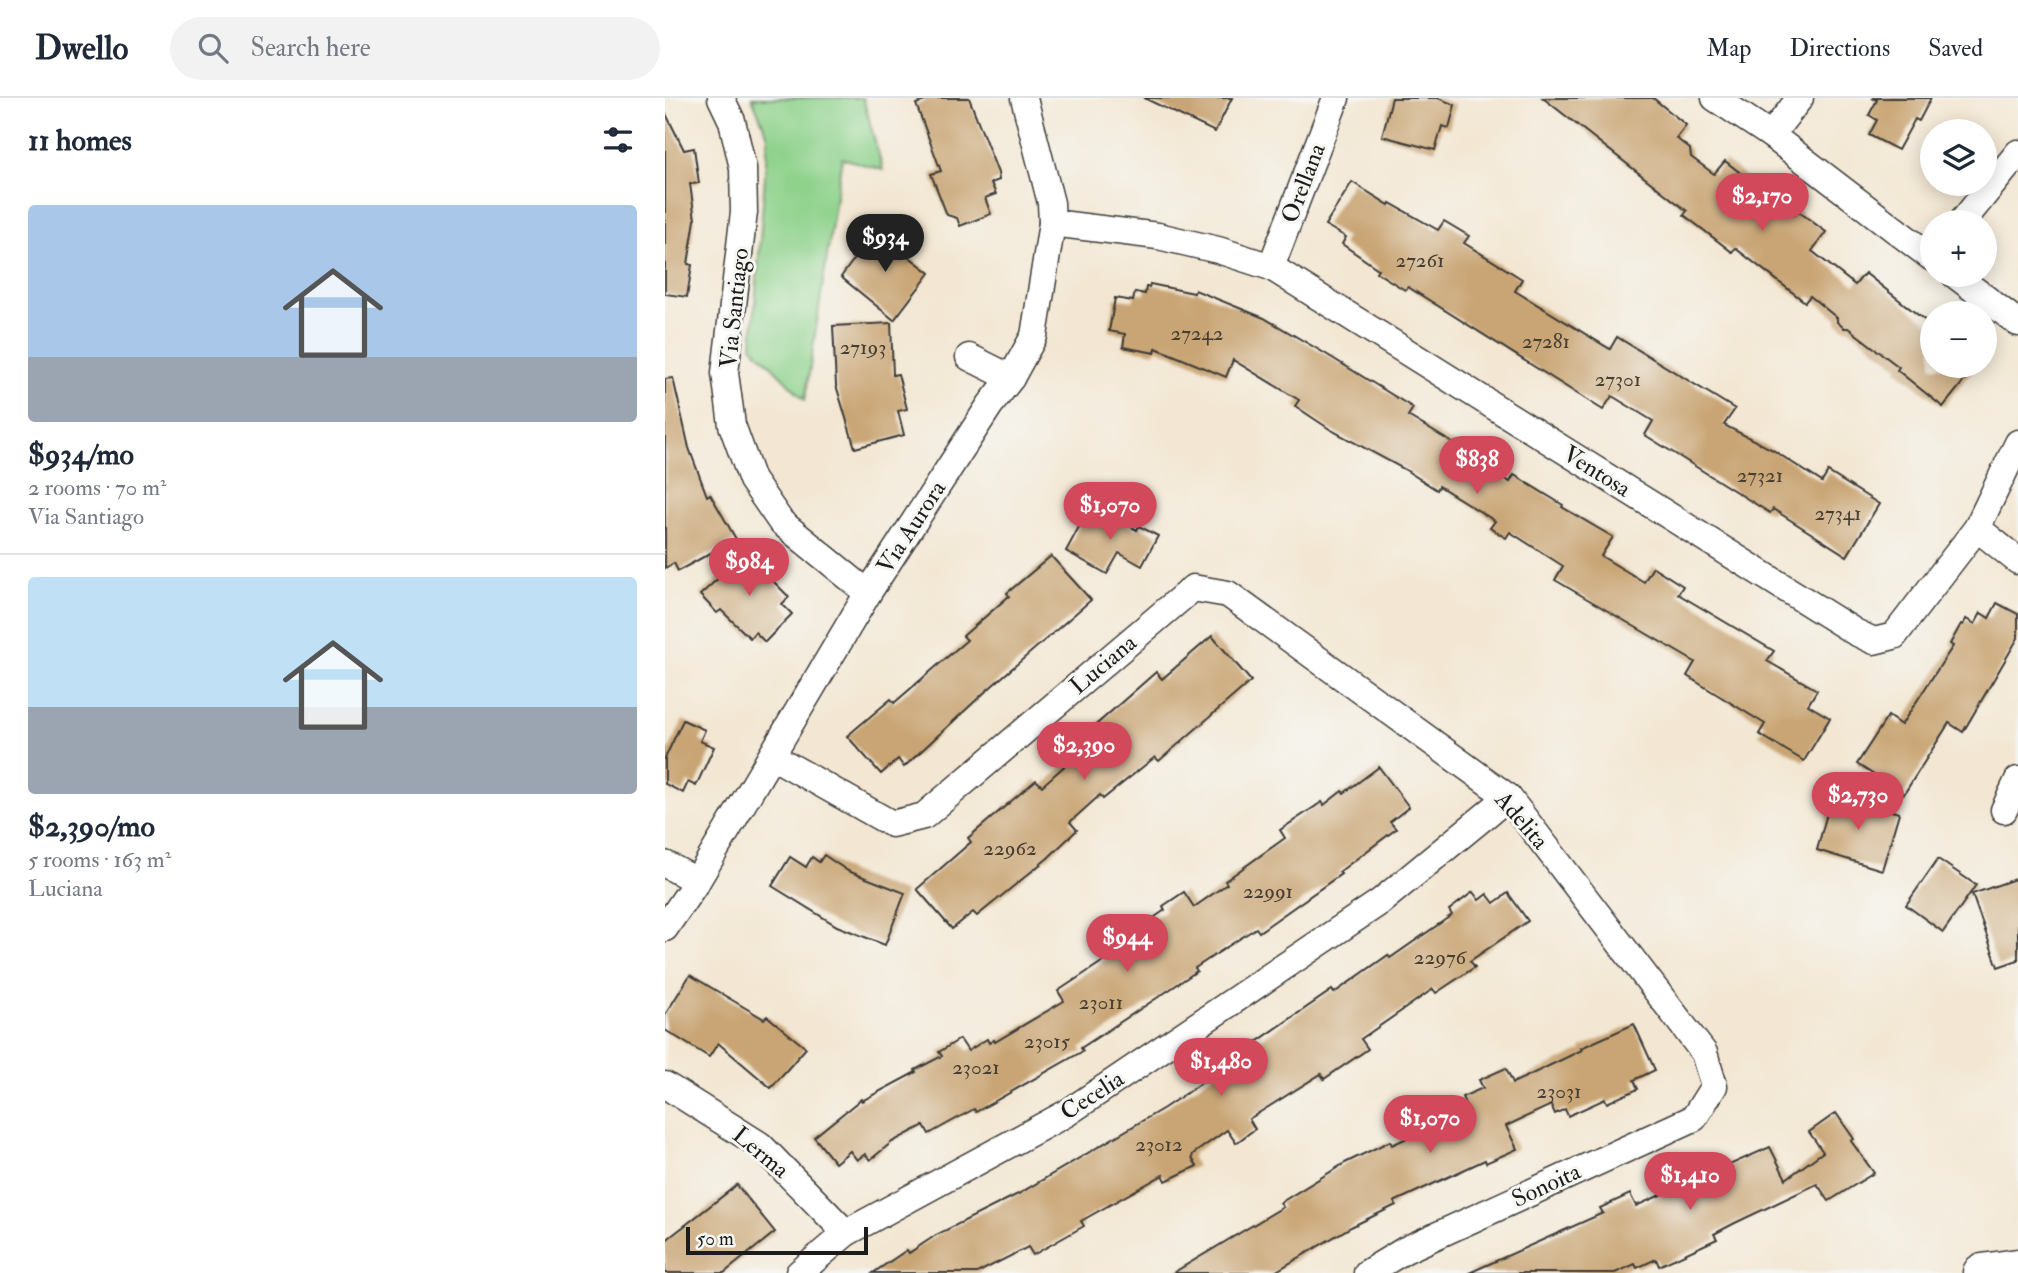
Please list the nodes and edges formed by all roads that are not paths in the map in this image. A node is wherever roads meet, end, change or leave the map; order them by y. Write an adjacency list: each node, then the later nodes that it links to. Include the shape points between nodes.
1 (722, 98): 19 (street, Via Santiago, via 743,168 744,212 725,373 732,425 752,480 781,522)
2 (1024, 98): 9 (street, Via Aurora)
3 (1336, 98): 11 (street, Orellana)
4 (1715, 98): 6 (street)
5 (1800, 98): 6 (street)
6 (1771, 135): 10 (street)
7 (2018, 153): 8 (street)
8 (1972, 210)
9 (1052, 223): 11 (street, Ventosa, via 1158,236); 15 (street, Via Aurora, via 1034,336)
10 (1920, 249)
11 (1271, 267): 17 (street, Ventosa, via 1874,641 1894,636)
12 (1971, 287): 13 (street)
13 (2018, 323)
14 (969, 356): 15 (street)
15 (1011, 378): 19 (street, Via Aurora)
16 (2018, 443): 17 (street, Ventosa)
17 (1977, 528): 18 (street)
18 (2018, 562)
19 (868, 593): 21 (street, Via Aurora)
20 (1228, 594): 21 (street, Luciana, via 1192,589 924,816 892,824); 23 (street, Adelita)
21 (772, 756): 26 (street, Via Aurora)
22 (2018, 780): 24 (street)
23 (1508, 797): 29 (street, Adelita, via 1704,1053); 30 (street, Cecelia, via 1380,902 1067,1113)
24 (2004, 810)
25 (665, 864): 26 (street)
26 (697, 881): 27 (street, Via Aurora)
27 (665, 928)
28 (665, 1085): 30 (street, Lerma, via 760,1145)
29 (1714, 1086): 33 (street, Sonoita, via 1694,1118 1405,1250)
30 (846, 1233): 32 (street, Cecelia)
31 (2018, 1268): 34 (main road)
32 (799, 1273)
33 (1367, 1273)
34 (1982, 1273)

